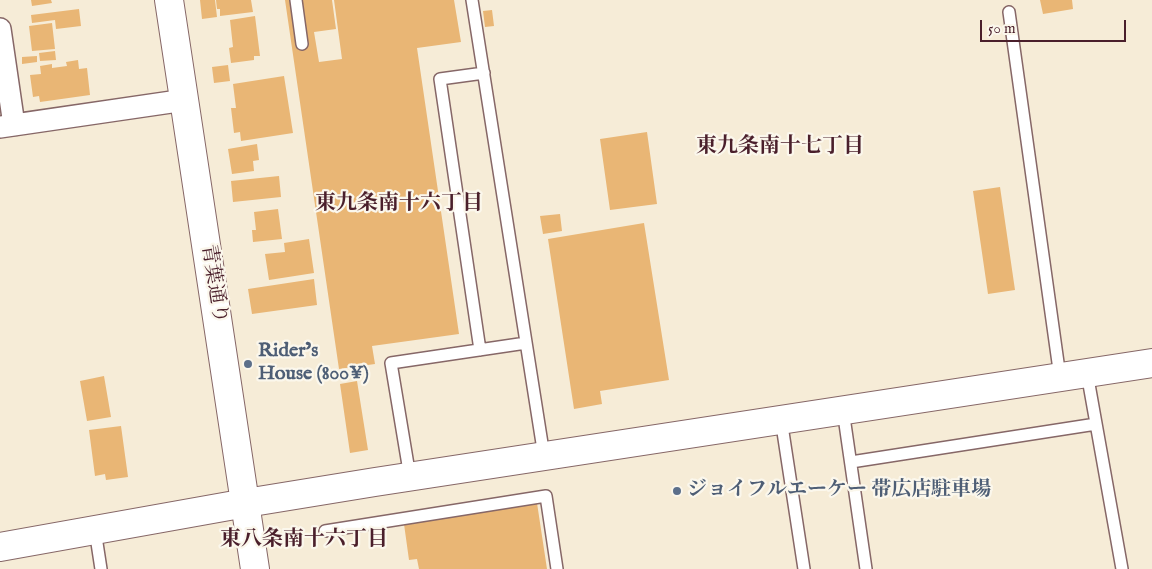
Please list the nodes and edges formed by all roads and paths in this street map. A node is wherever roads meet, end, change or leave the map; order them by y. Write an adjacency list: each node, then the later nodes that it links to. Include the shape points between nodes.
1 (169, 0): 8 (street, 青葉通り)
2 (296, 0): 6 (lane)
3 (472, 0): 7 (lane)
4 (1009, 12): 14 (lane)
5 (0, 29): 9 (street)
6 (302, 44)
7 (484, 73): 10 (lane); 11 (lane, via 440,79)
8 (185, 100): 9 (street); 21 (street, 青葉通り)
9 (7, 126)
10 (526, 343): 11 (lane); 18 (lane)
11 (480, 350): 20 (lane, via 391,363)
12 (1152, 363): 13 (street)
13 (1087, 373): 14 (street); 17 (lane)
14 (1060, 377): 15 (street)
15 (843, 410): 16 (street); 19 (lane)
16 (781, 419): 18 (street); 28 (lane)
17 (1096, 424): 19 (lane); 30 (lane)
18 (544, 456): 20 (street)
19 (851, 462): 29 (lane)
20 (410, 476): 21 (street)
21 (246, 503): 22 (street); 26 (street, 青葉通り)
22 (95, 530): 24 (street); 25 (lane)
23 (325, 531): 27 (lane, via 546,496)
24 (0, 547)
25 (101, 569)
26 (255, 569)
27 (557, 569)
28 (804, 569)
29 (866, 569)
30 (1122, 569)

